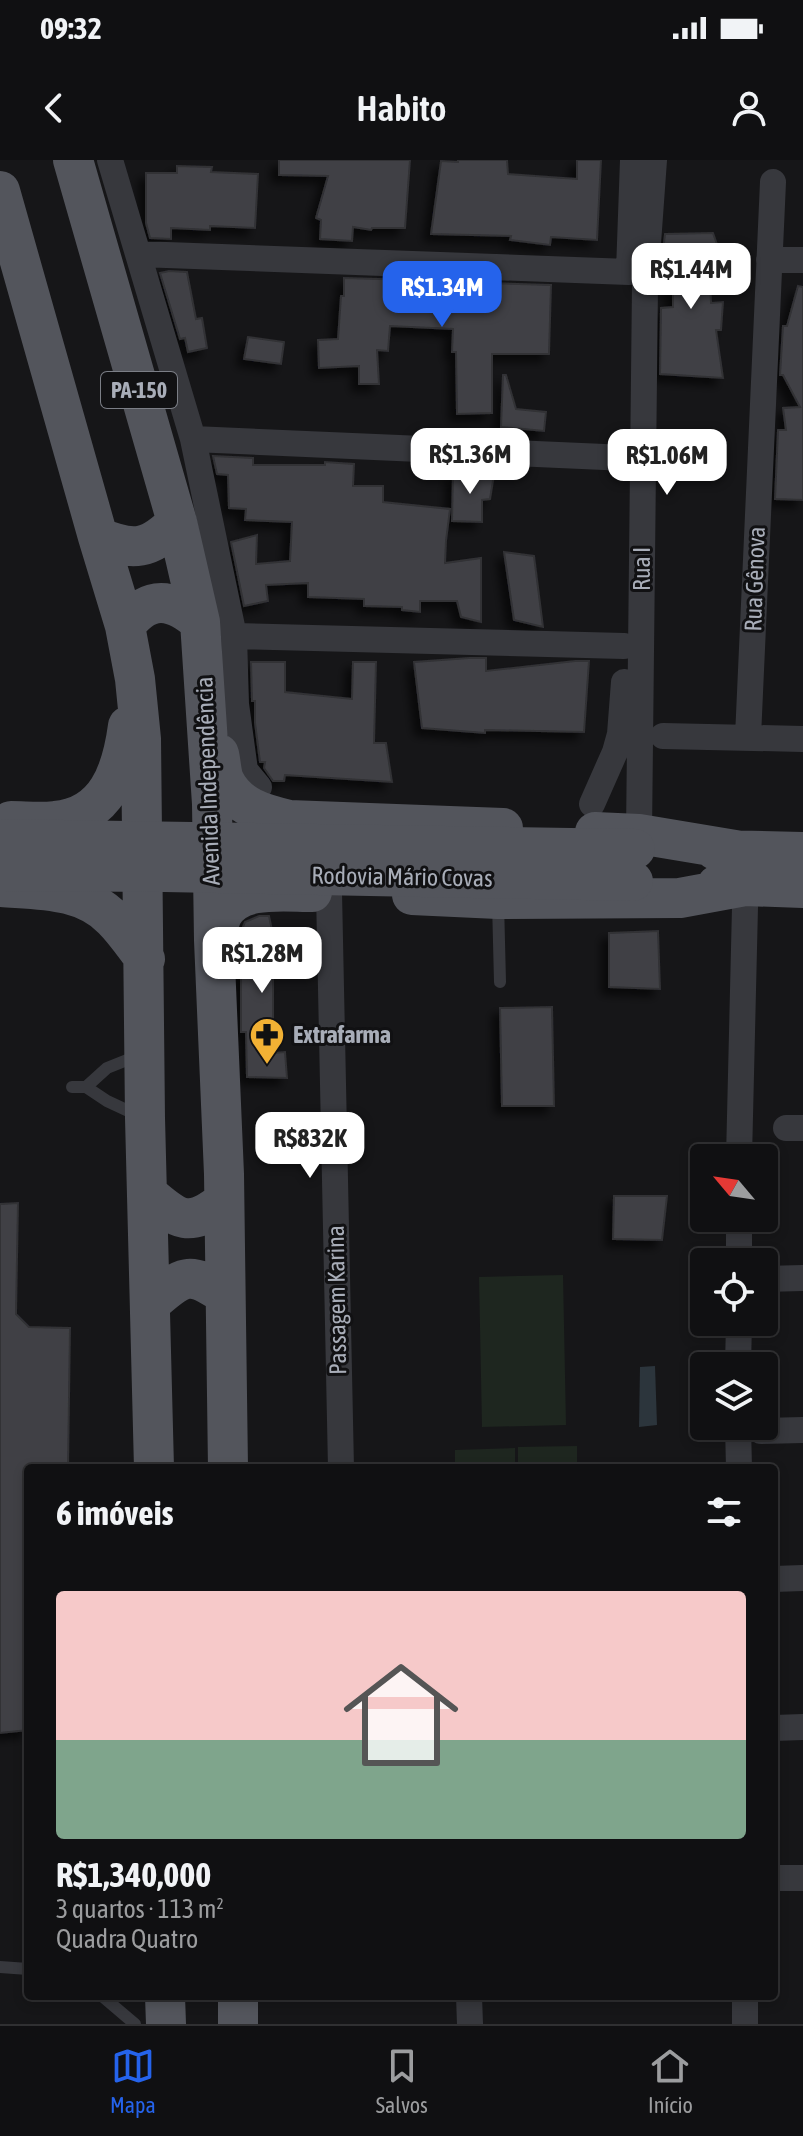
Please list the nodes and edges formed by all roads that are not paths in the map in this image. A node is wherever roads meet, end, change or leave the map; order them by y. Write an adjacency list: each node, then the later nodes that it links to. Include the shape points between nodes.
1 (73, 160): 13 (main road, Avenida Independência / PA-150)
2 (110, 160): 7 (street)
3 (633, 160): 10 (street)
4 (654, 160): 28 (street, Rua I, via 645,285)
5 (773, 182): 8 (street, Rua Gênova)
6 (0, 191): 14 (main road)
7 (139, 254): 10 (street); 11 (street)
8 (769, 260): 9 (street); 21 (street, Rua Gênova)
9 (803, 260)
10 (629, 272): 12 (street)
11 (193, 439): 12 (street); 16 (street)
12 (627, 458): 17 (street)
13 (177, 522): 14 (main road, via 148,545 132,548); 16 (main road, Avenida Independência / PA-150)
14 (98, 537): 15 (main road)
15 (125, 626): 16 (main road, via 145,607 158,603 185,609); 18 (main road)
16 (217, 629): 17 (street); 19 (main road, Avenida Independência / PA-150); 23 (street, via 236,704 245,770)
17 (624, 646): 24 (street, via 620,734)
18 (135, 679): 25 (main road, via 118,771 104,798 84,814 57,821); 36 (main road)
19 (205, 682): 28 (main road, via 224,779 240,801 265,815); 35 (main road, Avenida Independência / PA-150)
20 (663, 736): 21 (street)
21 (748, 737): 22 (street)
22 (803, 739)
23 (259, 787)
24 (592, 804)
25 (0, 821)
26 (0, 839): 28 (main road, Rodovia Mário Covas, bridge)
27 (803, 852): 30 (main road, Rodovia Mário Covas)
28 (636, 855): 29 (main road, Rodovia Mário Covas, bridge, via 179,872); 30 (main road, Rodovia Mário Covas)
29 (0, 871)
30 (744, 881): 32 (main road, Rodovia Mário Covas); 34 (main road, via 680,898); 42 (street)
31 (0, 887): 36 (main road, via 65,892 86,900 112,917)
32 (803, 888)
33 (329, 892): 34 (main road); 35 (main road, via 263,892 238,898 223,913); 54 (street, Passagem Karina)
34 (498, 899): 37 (lane)
35 (214, 940): 44 (main road, Avenida Independência)
36 (145, 959): 38 (main road)
37 (500, 982)
38 (146, 1053): 40 (lane, via 107,1068); 41 (main road)
39 (72, 1087): 40 (lane)
40 (86, 1087): 41 (lane)
41 (145, 1118): 43 (main road)
42 (739, 1144)
43 (149, 1195): 44 (main road, via 186,1219 206,1215); 48 (main road)
44 (223, 1202): 47 (main road, Avenida Independência)
45 (803, 1278): 46 (street)
46 (778, 1279)
47 (225, 1295): 48 (main road, via 190,1278 175,1282); 53 (main road, Avenida Independência)
48 (151, 1303): 52 (main road)
49 (778, 1430): 50 (street)
50 (803, 1430)
51 (747, 1440): 55 (street)
52 (150, 1452)
53 (228, 1464)
54 (341, 1464)
55 (740, 1464)
56 (803, 1578): 57 (street)
57 (778, 1579)
58 (803, 1727): 59 (street)
59 (778, 1728)
60 (778, 1878): 61 (street)
61 (803, 1878)
62 (0, 1967): 63 (lane)
63 (24, 1969)
64 (107, 2000): 69 (lane)
65 (165, 2000): 70 (main road)
66 (238, 2000): 71 (main road)
67 (469, 2000): 72 (street)
68 (745, 2000): 73 (street)
69 (135, 2024)
70 (166, 2024)
71 (238, 2024)
72 (470, 2024)
73 (745, 2024)

